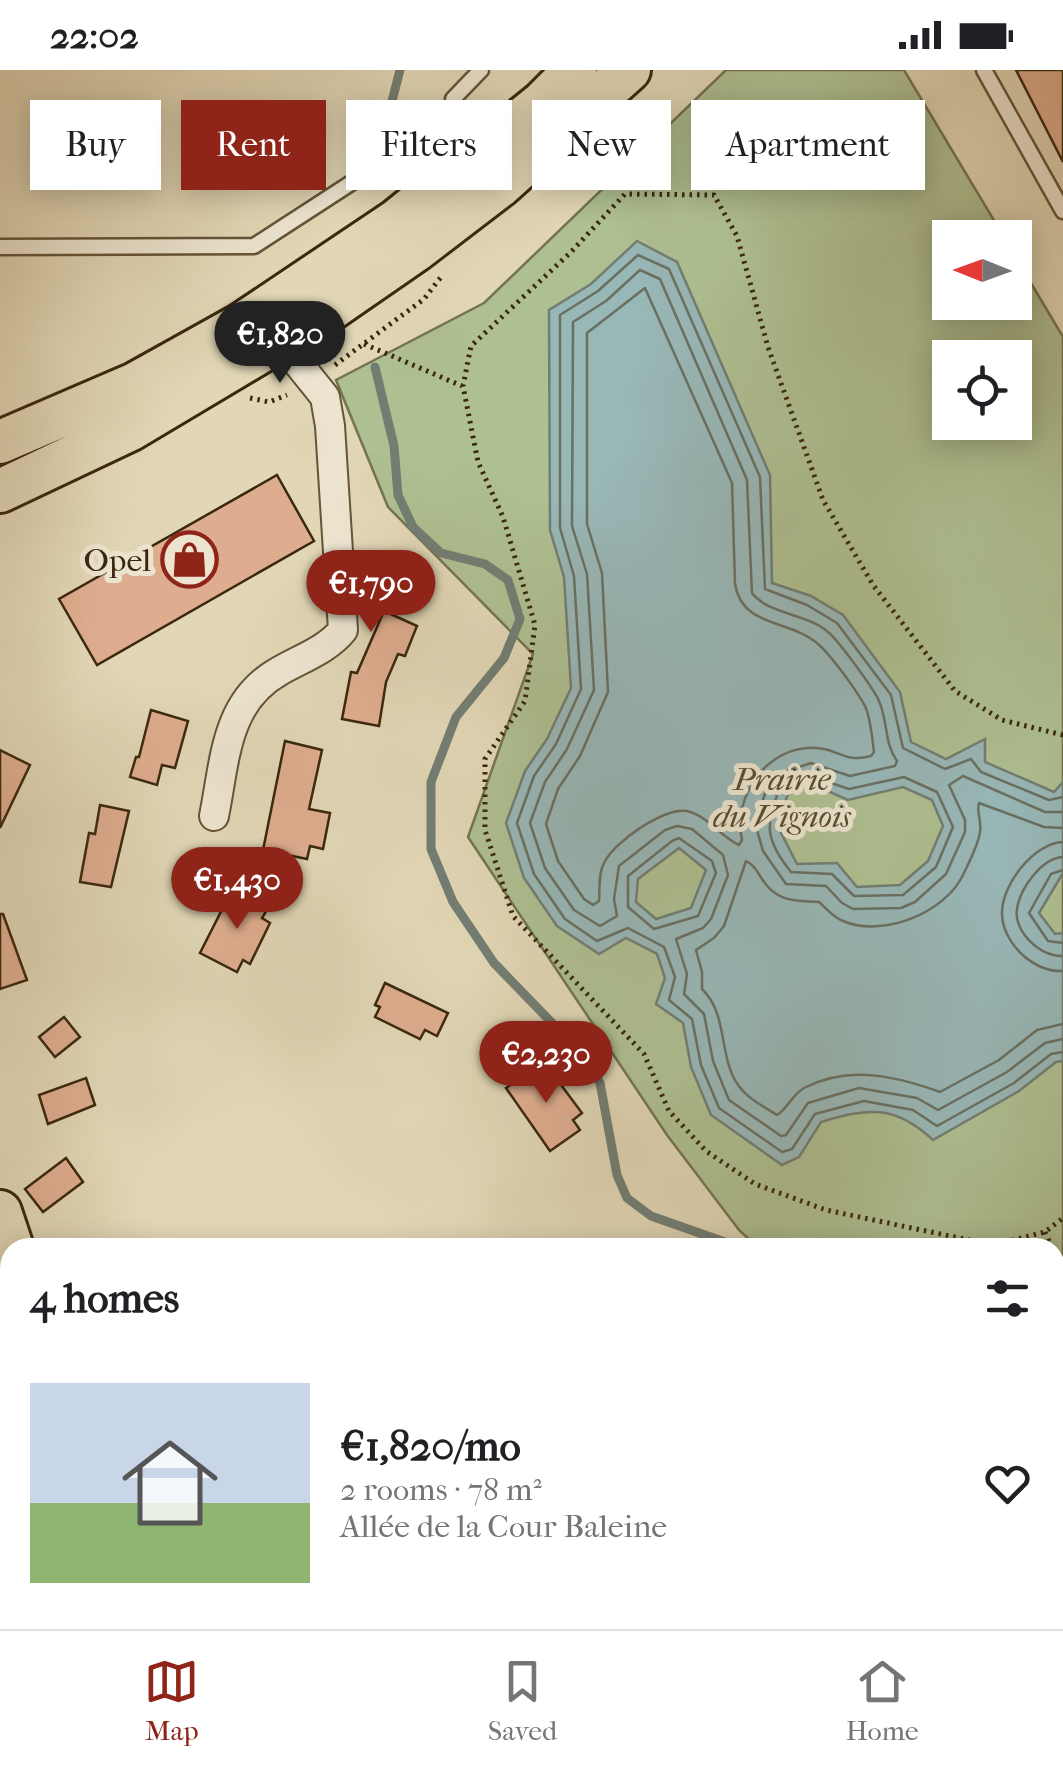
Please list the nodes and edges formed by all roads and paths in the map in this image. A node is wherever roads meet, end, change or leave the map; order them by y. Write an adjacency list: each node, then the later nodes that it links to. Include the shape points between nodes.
1 (481, 70): 5 (lane)
2 (576, 70): 12 (main road, via 396,220 241,324 135,384)
3 (629, 70): 9 (main road, via 502,185)
4 (984, 70): 7 (lane)
5 (453, 98)
6 (346, 186): 8 (lane, via 254,246)
7 (1063, 211)
8 (0, 247)
9 (280, 341): 13 (main road, via 131,429); 15 (street, via 324,397 342,630 252,690 234,718)
10 (364, 344): 11 (path)
11 (462, 386): 14 (path, via 470,346 625,194 714,195 737,236 822,500 874,586 955,690 1002,720); 20 (path, via 478,462 504,517 535,625 524,701 484,759 485,830 514,916 644,1054 669,1111 706,1152 755,1184 826,1210)
12 (0, 442)
13 (0, 491)
14 (1063, 735)
15 (214, 816)
16 (0, 1212): 19 (main road)
17 (1063, 1218): 18 (path)
18 (1046, 1232): 21 (path); 22 (path)
19 (9, 1238)
20 (956, 1238)
21 (1023, 1238)
22 (1048, 1238)

